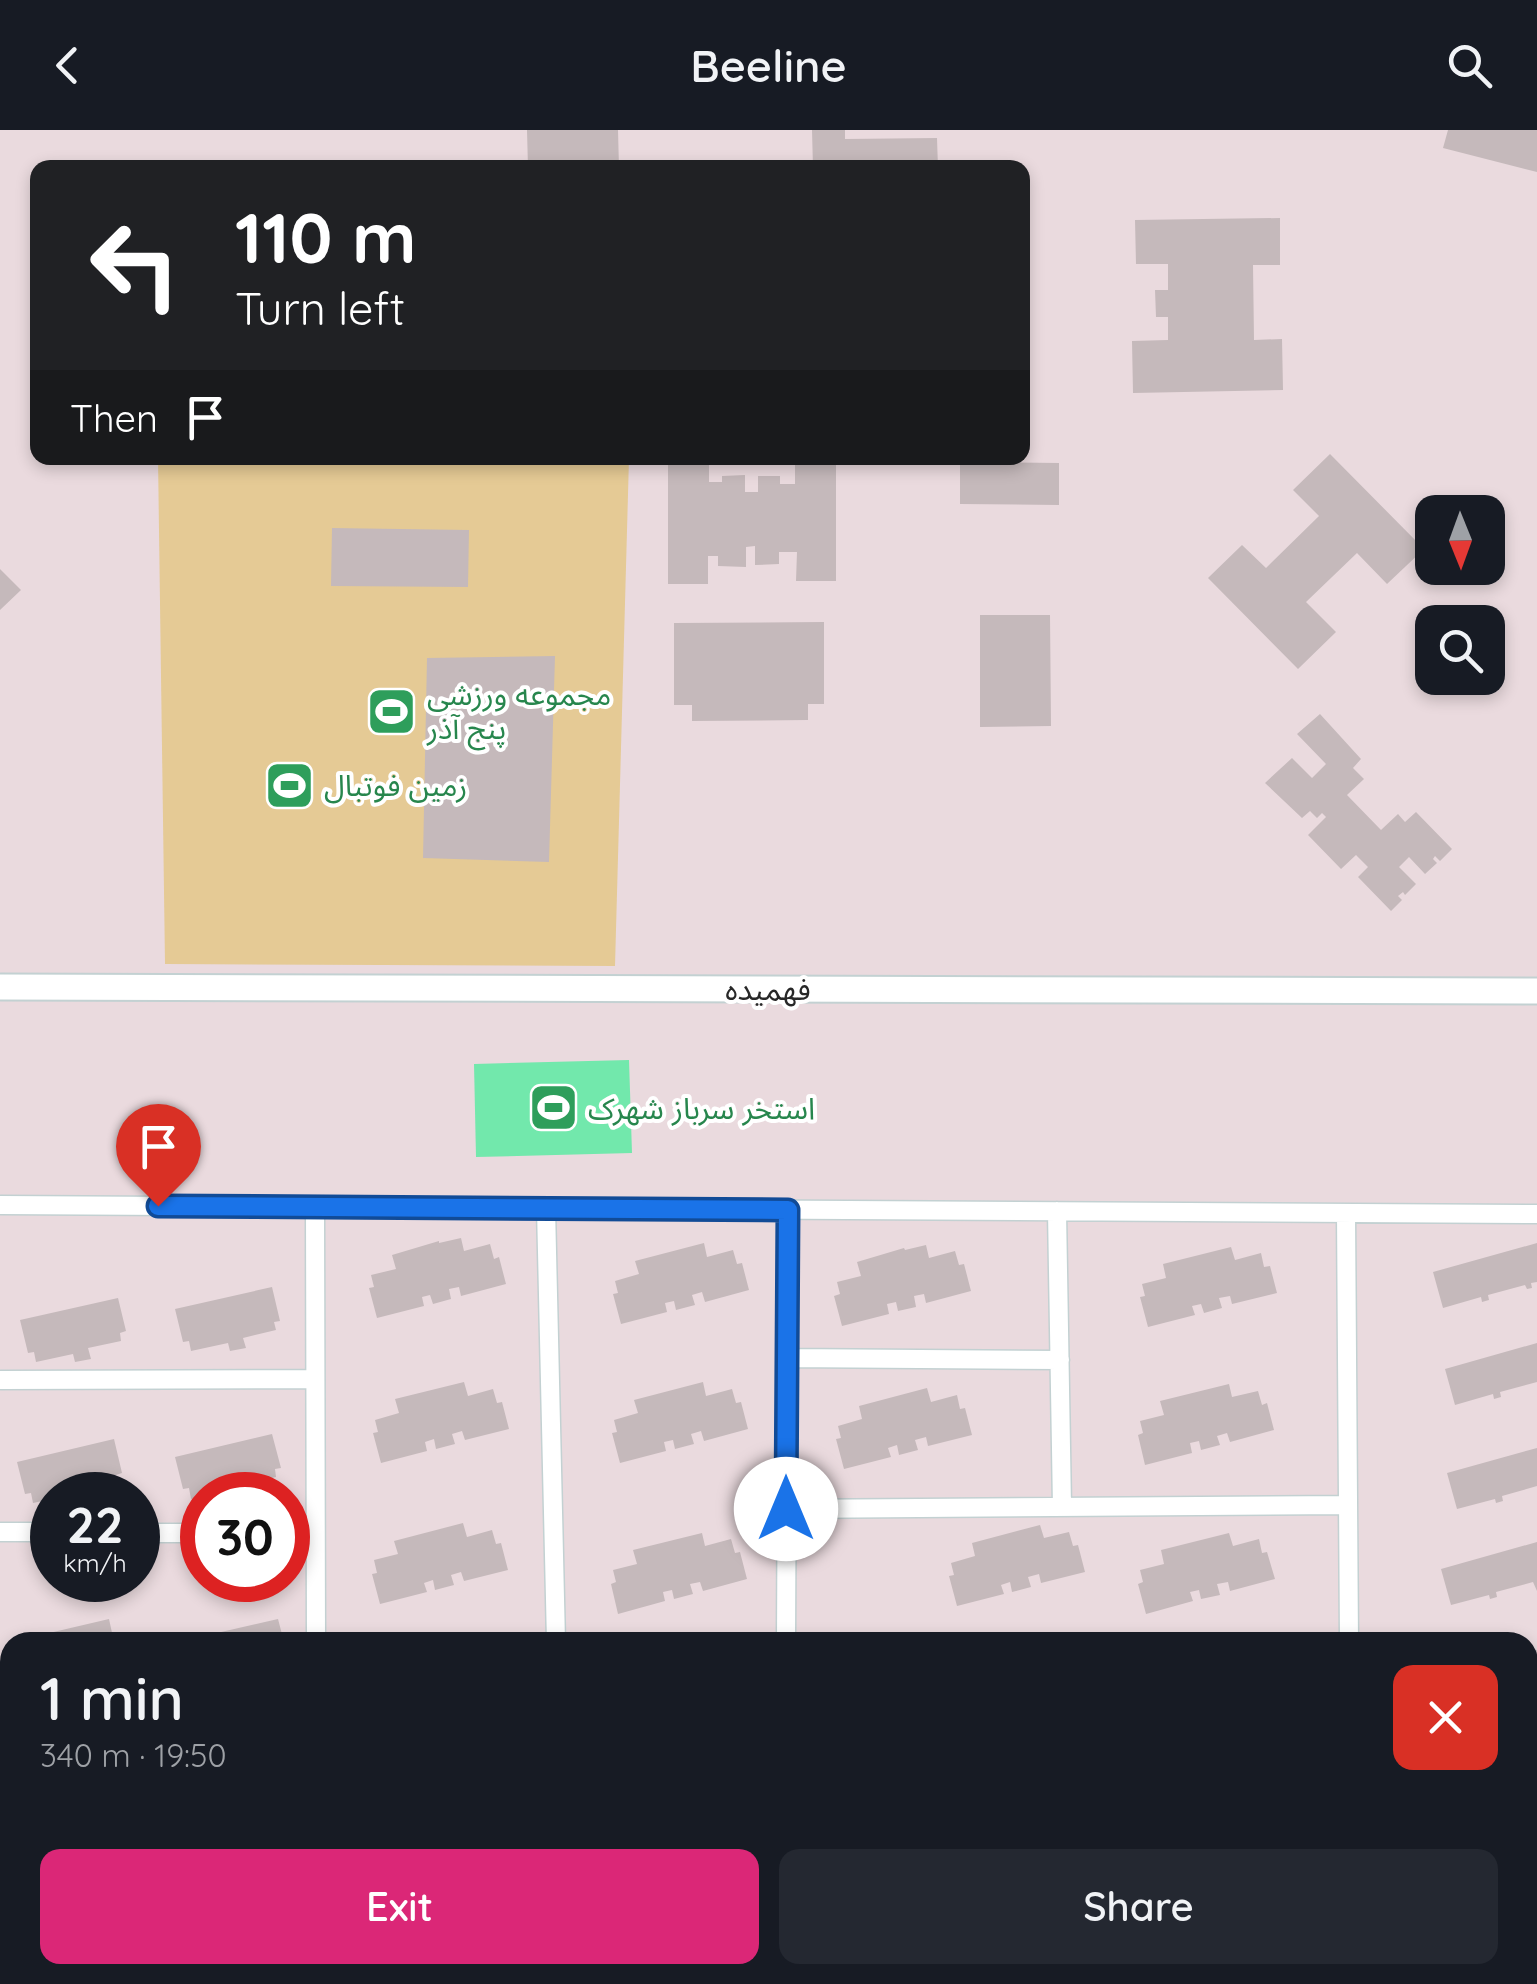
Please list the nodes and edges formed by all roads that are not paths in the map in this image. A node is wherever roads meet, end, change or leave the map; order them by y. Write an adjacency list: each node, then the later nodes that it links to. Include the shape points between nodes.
1 (0, 987): 2 (main road, فهمیده)
2 (1537, 991)
3 (0, 1205): 4 (street)
4 (315, 1207): 5 (street); 12 (street)
5 (546, 1208): 6 (street); 22 (street)
6 (788, 1210): 7 (street); 10 (street)
7 (1057, 1211): 8 (street); 11 (street)
8 (1346, 1213): 9 (street); 14 (street)
9 (1537, 1214)
10 (788, 1358): 11 (street); 16 (street)
11 (1060, 1360): 15 (street)
12 (316, 1379): 13 (street); 20 (street)
13 (0, 1380)
14 (1348, 1504): 15 (street); 24 (street)
15 (1062, 1507): 16 (street)
16 (786, 1509): 23 (street)
17 (0, 1532): 18 (street)
18 (30, 1532)
19 (310, 1533): 20 (street)
20 (316, 1533): 21 (street)
21 (316, 1632)
22 (556, 1632)
23 (786, 1632)
24 (1349, 1632)

